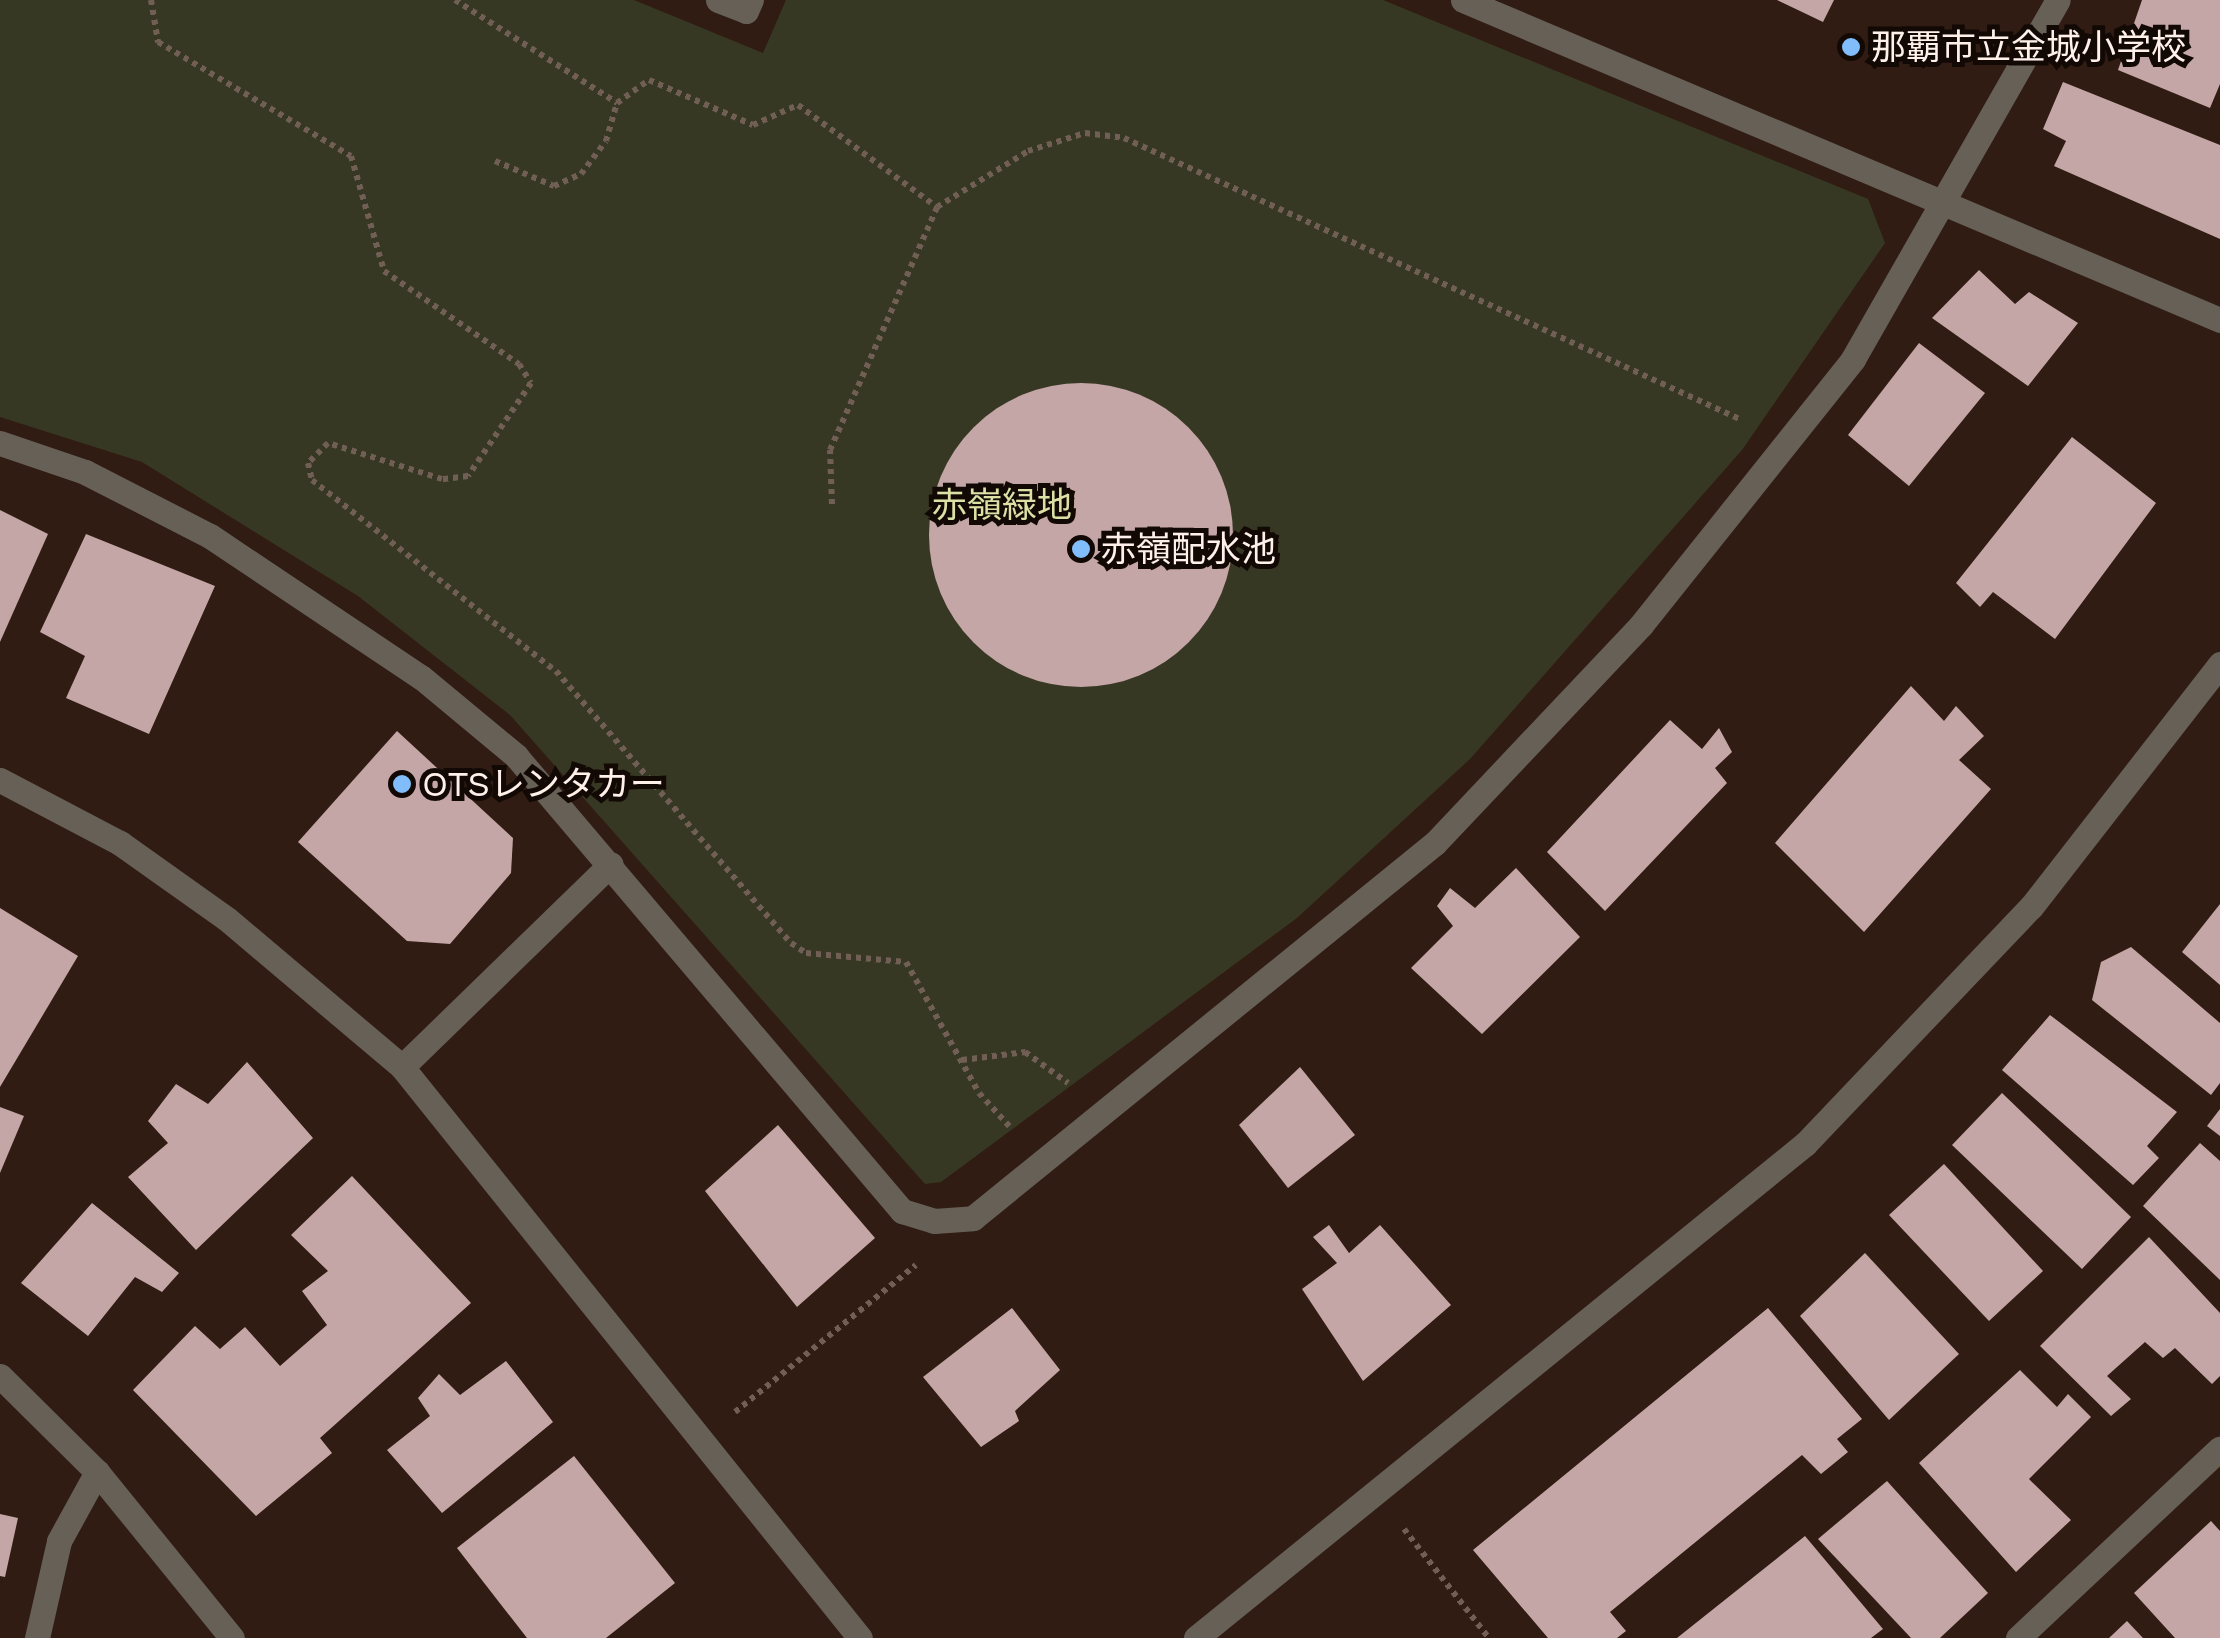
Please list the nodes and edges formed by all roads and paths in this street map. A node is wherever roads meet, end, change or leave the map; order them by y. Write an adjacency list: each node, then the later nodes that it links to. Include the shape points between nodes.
1 (152, 0): 18 (path, via 158,42 351,156 384,271 519,364 531,383 468,476 442,479 328,443 308,463 312,480 556,670 791,943 806,953 906,962)
2 (455, 0): 7 (path)
3 (718, 0): 4 (street, via 746,12)
4 (751, 0)
5 (1463, 0): 10 (street)
6 (2058, 0): 10 (street)
7 (617, 102): 8 (path, via 606,141 581,174 554,186); 9 (path, via 649,80 753,125 798,105)
8 (496, 162)
9 (937, 207): 13 (path, via 1028,150 1085,133 1124,138); 14 (path, via 830,450)
10 (1945, 208): 11 (street); 13 (street)
11 (2220, 320)
12 (0, 443): 17 (street, via 85,472 312,595 516,756)
13 (1794, 444): 20 (street, via 1628,638 1436,843)
14 (832, 504)
15 (2220, 664): 27 (street, via 2135,784 1924,1028 1659,1270)
16 (0, 780): 19 (street, via 120,843 228,919)
17 (610, 864): 19 (street); 22 (street, via 902,1212)
18 (962, 1060): 20 (path, via 998,1052 1045,1059); 21 (path, via 995,1117)
19 (402, 1067): 24 (street)
20 (1099, 1120): 21 (street)
21 (1040, 1166): 22 (street)
22 (974, 1218): 24 (path)
23 (0, 1376): 26 (street)
24 (703, 1438): 30 (street)
25 (2220, 1448): 33 (street)
26 (97, 1472): 28 (street, via 59,1541); 29 (street)
27 (1375, 1494): 31 (street); 32 (path)
28 (37, 1638)
29 (232, 1638)
30 (860, 1638)
31 (1196, 1638)
32 (1489, 1638)
33 (2018, 1638)

